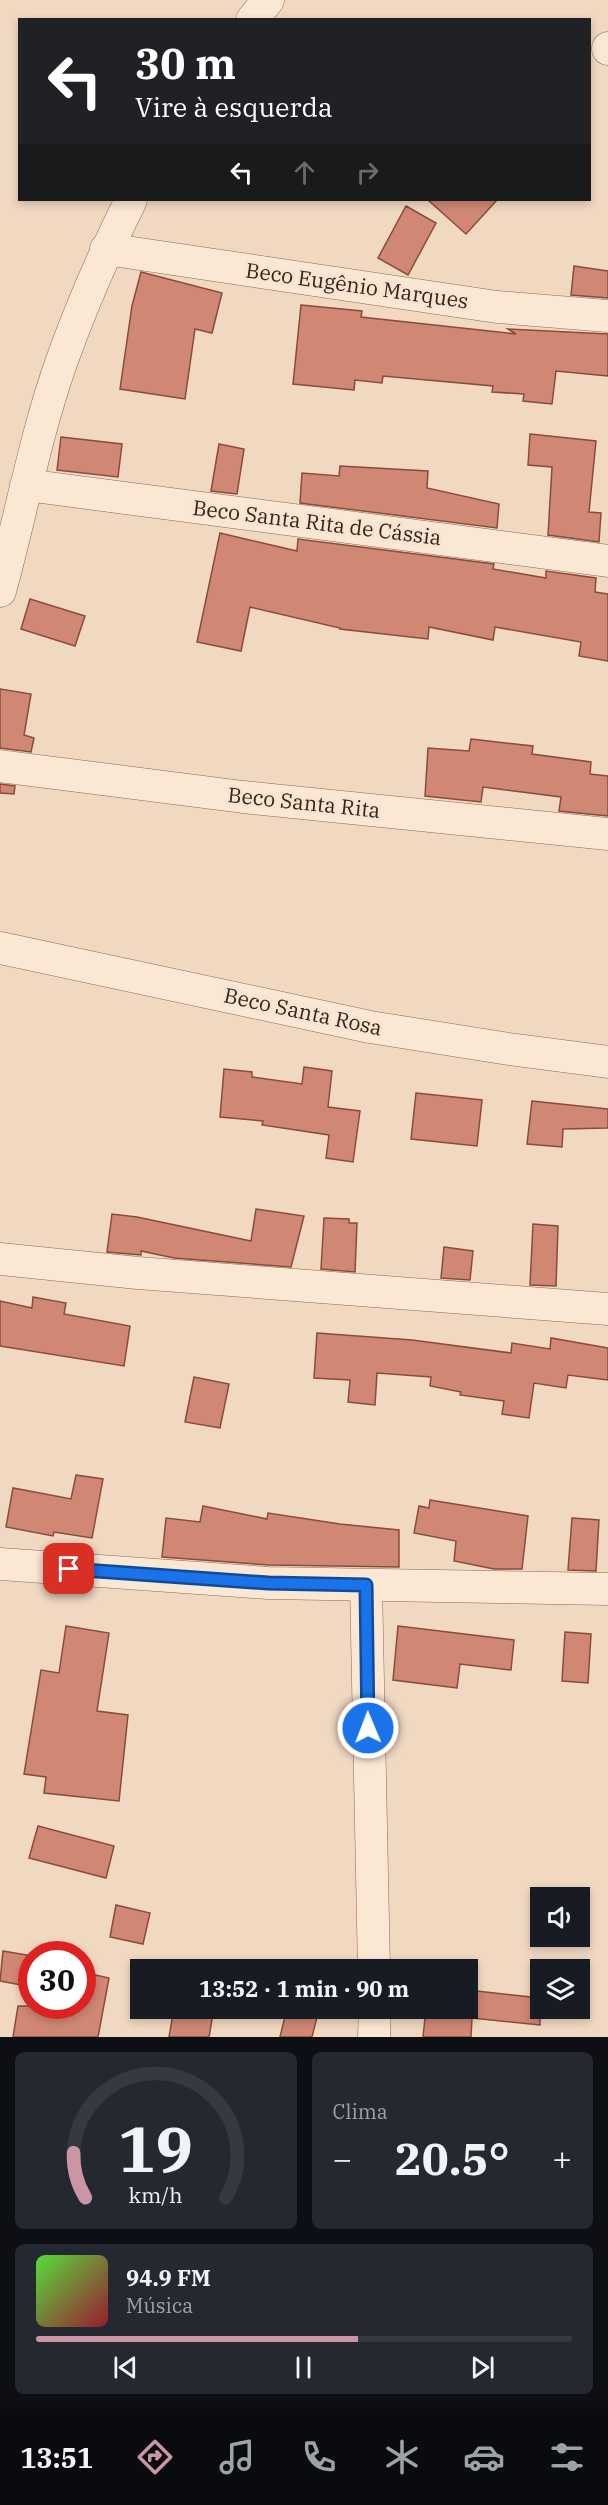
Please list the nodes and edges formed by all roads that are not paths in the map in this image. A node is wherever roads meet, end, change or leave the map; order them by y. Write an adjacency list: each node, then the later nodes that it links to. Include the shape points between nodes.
1 (268, 0): 2 (street)
2 (254, 18)
3 (130, 201): 4 (street)
4 (106, 249): 5 (street, Beco Eugênio Marques, via 497,306); 6 (street, via 61,364)
5 (608, 316)
6 (26, 485): 7 (street, Beco Santa Rita de Cássia); 8 (street)
7 (608, 561)
8 (1, 581)
9 (0, 766): 10 (street, Beco Santa Rita, via 243,797)
10 (608, 834)
11 (0, 948): 12 (street, Beco Santa Rosa, via 370,1027)
12 (608, 1062)
13 (0, 1259): 14 (street, via 138,1274)
14 (608, 1309)
15 (0, 1564): 16 (street, via 268,1583)
16 (366, 1585): 17 (street); 18 (street)
17 (608, 1589)
18 (374, 1959)
19 (375, 2019): 20 (street)
20 (374, 2037)

